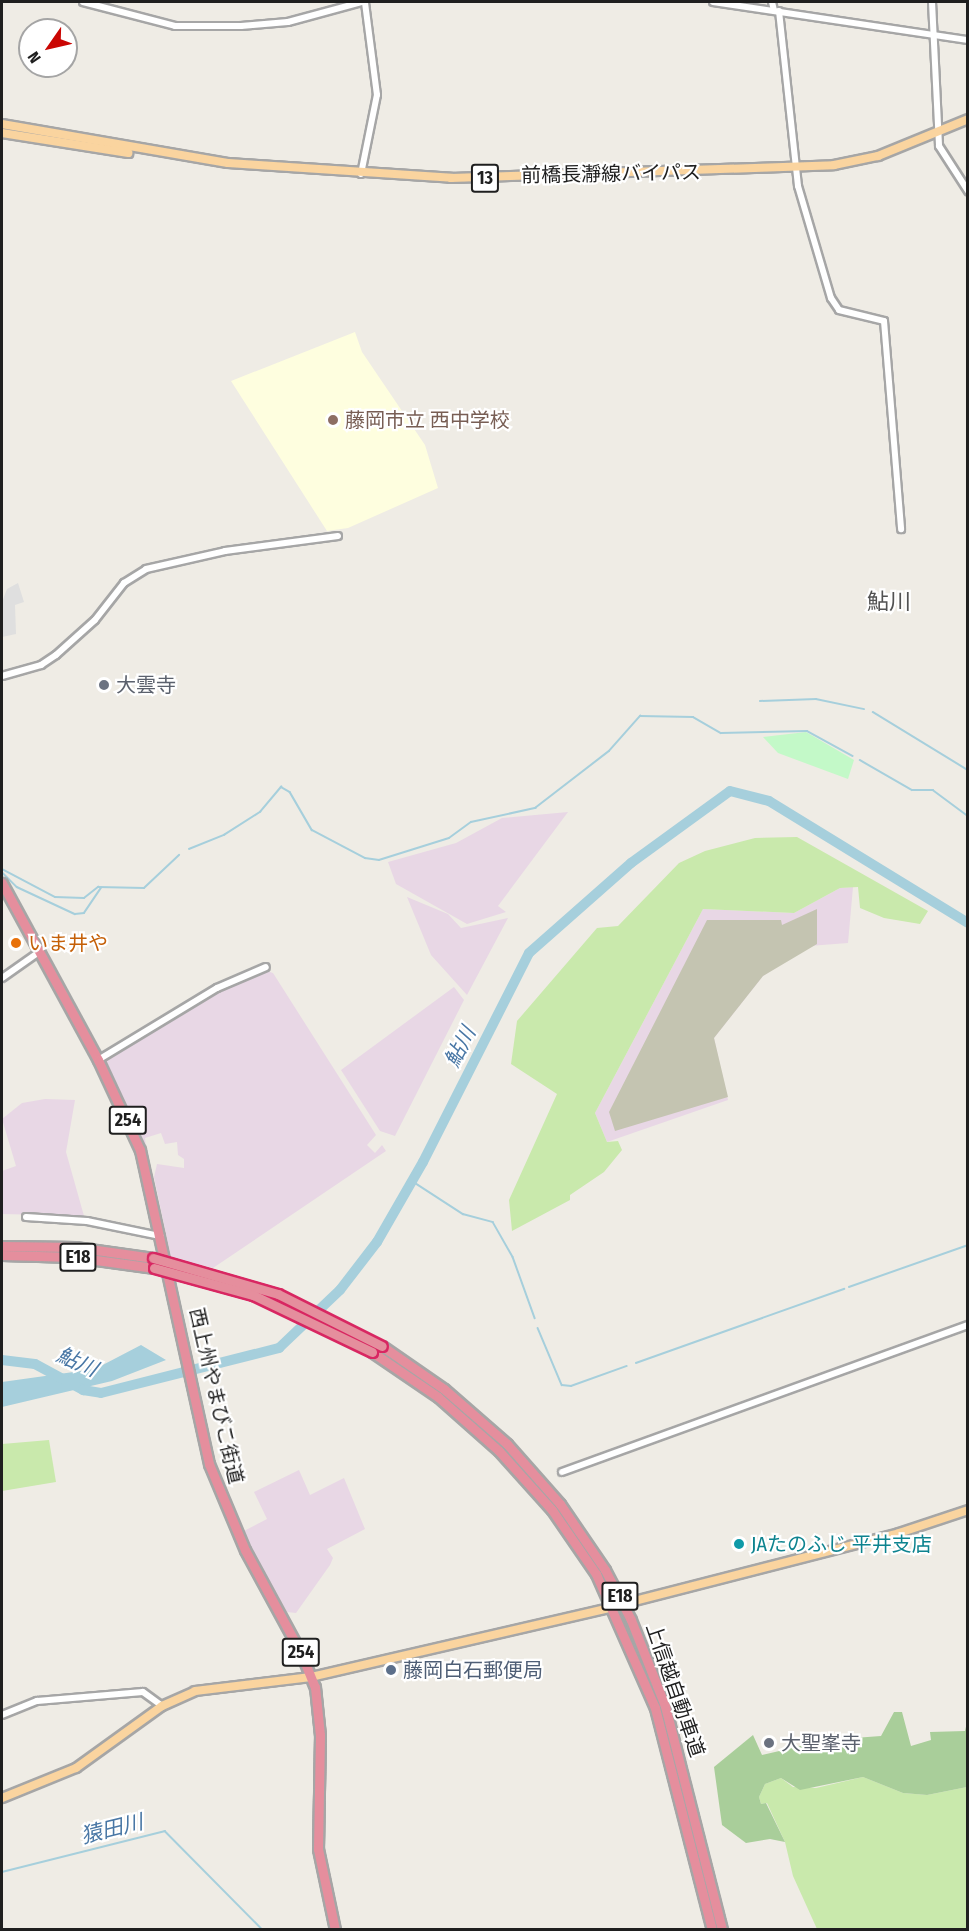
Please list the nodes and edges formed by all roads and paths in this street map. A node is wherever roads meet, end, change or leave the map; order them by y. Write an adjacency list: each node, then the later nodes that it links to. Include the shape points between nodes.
1 (83, 2): 2 (street, via 175,26 241,26 288,22)
2 (364, 2): 15 (street, via 377,95)
3 (713, 2): 6 (street)
4 (772, 2): 6 (street)
5 (932, 2): 7 (street)
6 (776, 11): 7 (street); 14 (street)
7 (930, 33): 8 (street); 12 (street)
8 (968, 40)
9 (968, 119): 12 (main road, 前橋長瀞線バイパス / 13)
10 (2, 124): 13 (main road, 前橋長瀞線バイパス / 13)
11 (2, 133): 13 (main road, 前橋長瀞線バイパス / 13, via 102,151)
12 (937, 134): 14 (main road, 前橋長瀞線バイパス / 13, via 878,156); 16 (street, via 941,152)
13 (175, 157): 15 (main road, 前橋長瀞線バイパス / 13)
14 (796, 168): 15 (main road, 前橋長瀞線バイパス / 13, via 471,178); 17 (street, via 835,305 884,321)
15 (361, 174)
16 (968, 191)
17 (901, 529)
18 (338, 536): 19 (street, via 225,550 144,570 124,583 95,620 56,656 41,665)
19 (2, 676)
20 (2, 883): 21 (highway, 西上州やまびこ街道 / 254)
21 (39, 952): 23 (street); 24 (highway, 西上州やまびこ街道 / 254)
22 (266, 968): 24 (street, via 217,988)
23 (2, 978)
24 (98, 1060): 26 (highway, 西上州やまびこ街道 / 254, via 140,1150)
25 (26, 1217): 26 (street, via 87,1221)
26 (160, 1236): 34 (highway, 西上州やまびこ街道 / 254, via 219,1491)
27 (2, 1246): 40 (highway, 上信越自動車道 / E18, bridge, via 75,1247 153,1258 278,1294 382,1346 444,1389 507,1444 560,1504 605,1570 631,1620 665,1706)
28 (2, 1256): 39 (highway, 上信越自動車道 / E18, bridge, via 74,1257 154,1268 263,1299 372,1352 438,1397 500,1450 552,1510 596,1574 629,1640 655,1708)
29 (968, 1325): 30 (street)
30 (562, 1472)
31 (968, 1510): 32 (main road, via 899,1533)
32 (631, 1602)
33 (606, 1609): 34 (main road)
34 (311, 1677): 35 (main road, via 213,1687); 38 (highway, 西上州やまびこ街道 / 254, via 320,1735 318,1849)
35 (162, 1706): 36 (street, via 143,1692 37,1701); 37 (main road, via 76,1768)
36 (2, 1715)
37 (2, 1798)
38 (335, 1929)
39 (712, 1929)
40 (722, 1929)

